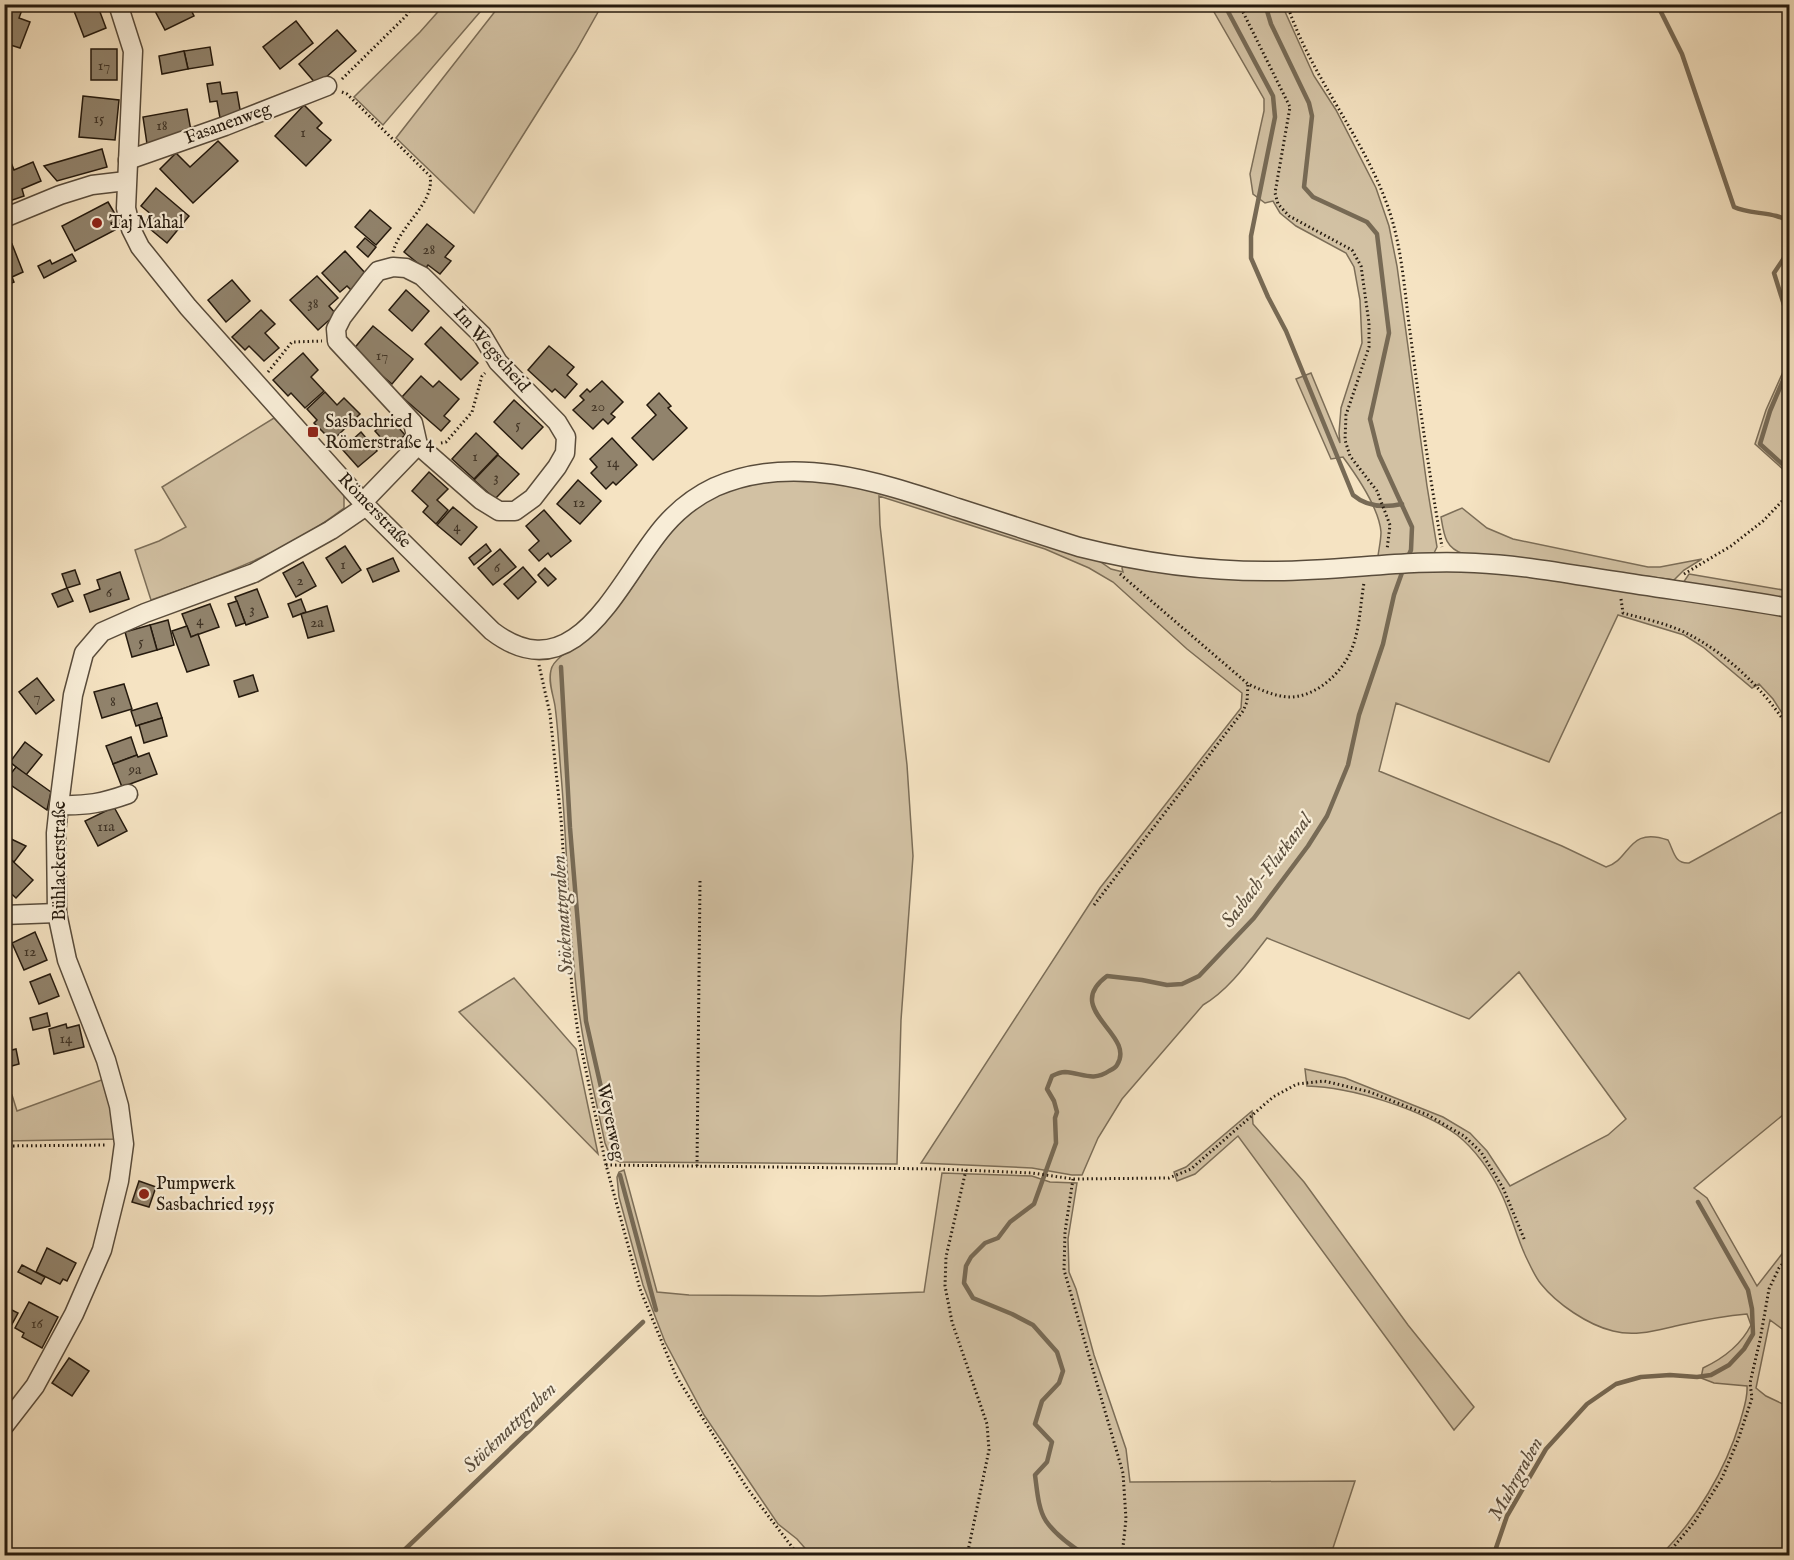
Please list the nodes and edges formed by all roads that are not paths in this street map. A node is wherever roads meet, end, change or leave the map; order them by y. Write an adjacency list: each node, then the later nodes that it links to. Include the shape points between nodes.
1 (118, 4): 3 (street, Römerstraße, via 133,51)
2 (327, 86): 3 (street, Fasanenweg)
3 (128, 160): 4 (street, Römerstraße)
4 (126, 181): 5 (street, via 60,195); 7 (street, Römerstraße, via 126,208 140,247)
5 (4, 218)
6 (418, 445): 6 (street, Im Wegscheid, via 413,423 337,341 336,329 342,317 378,271 393,267 422,276 482,335 498,362 557,422 566,437 561,460 533,498 515,511 499,511 482,500); 7 (street)
7 (364, 504): 8 (street, Römerstraße, via 505,641 536,649 568,643 585,631 663,526 702,493 769,473 840,475 887,485 1109,555 1231,571 1475,563 1674,588); 10 (street, Bühlackerstraße, via 331,530 254,573 102,632 84,653 73,695)
8 (1790, 608)
9 (128, 794): 10 (street, via 103,803)
10 (59, 805): 11 (street, Bühlackerstraße)
11 (57, 913): 12 (street); 13 (street, Bühlackerstraße, via 67,960 106,1060 119,1106 124,1144 102,1250 74,1314 35,1386)
12 (4, 915)
13 (4, 1426)

